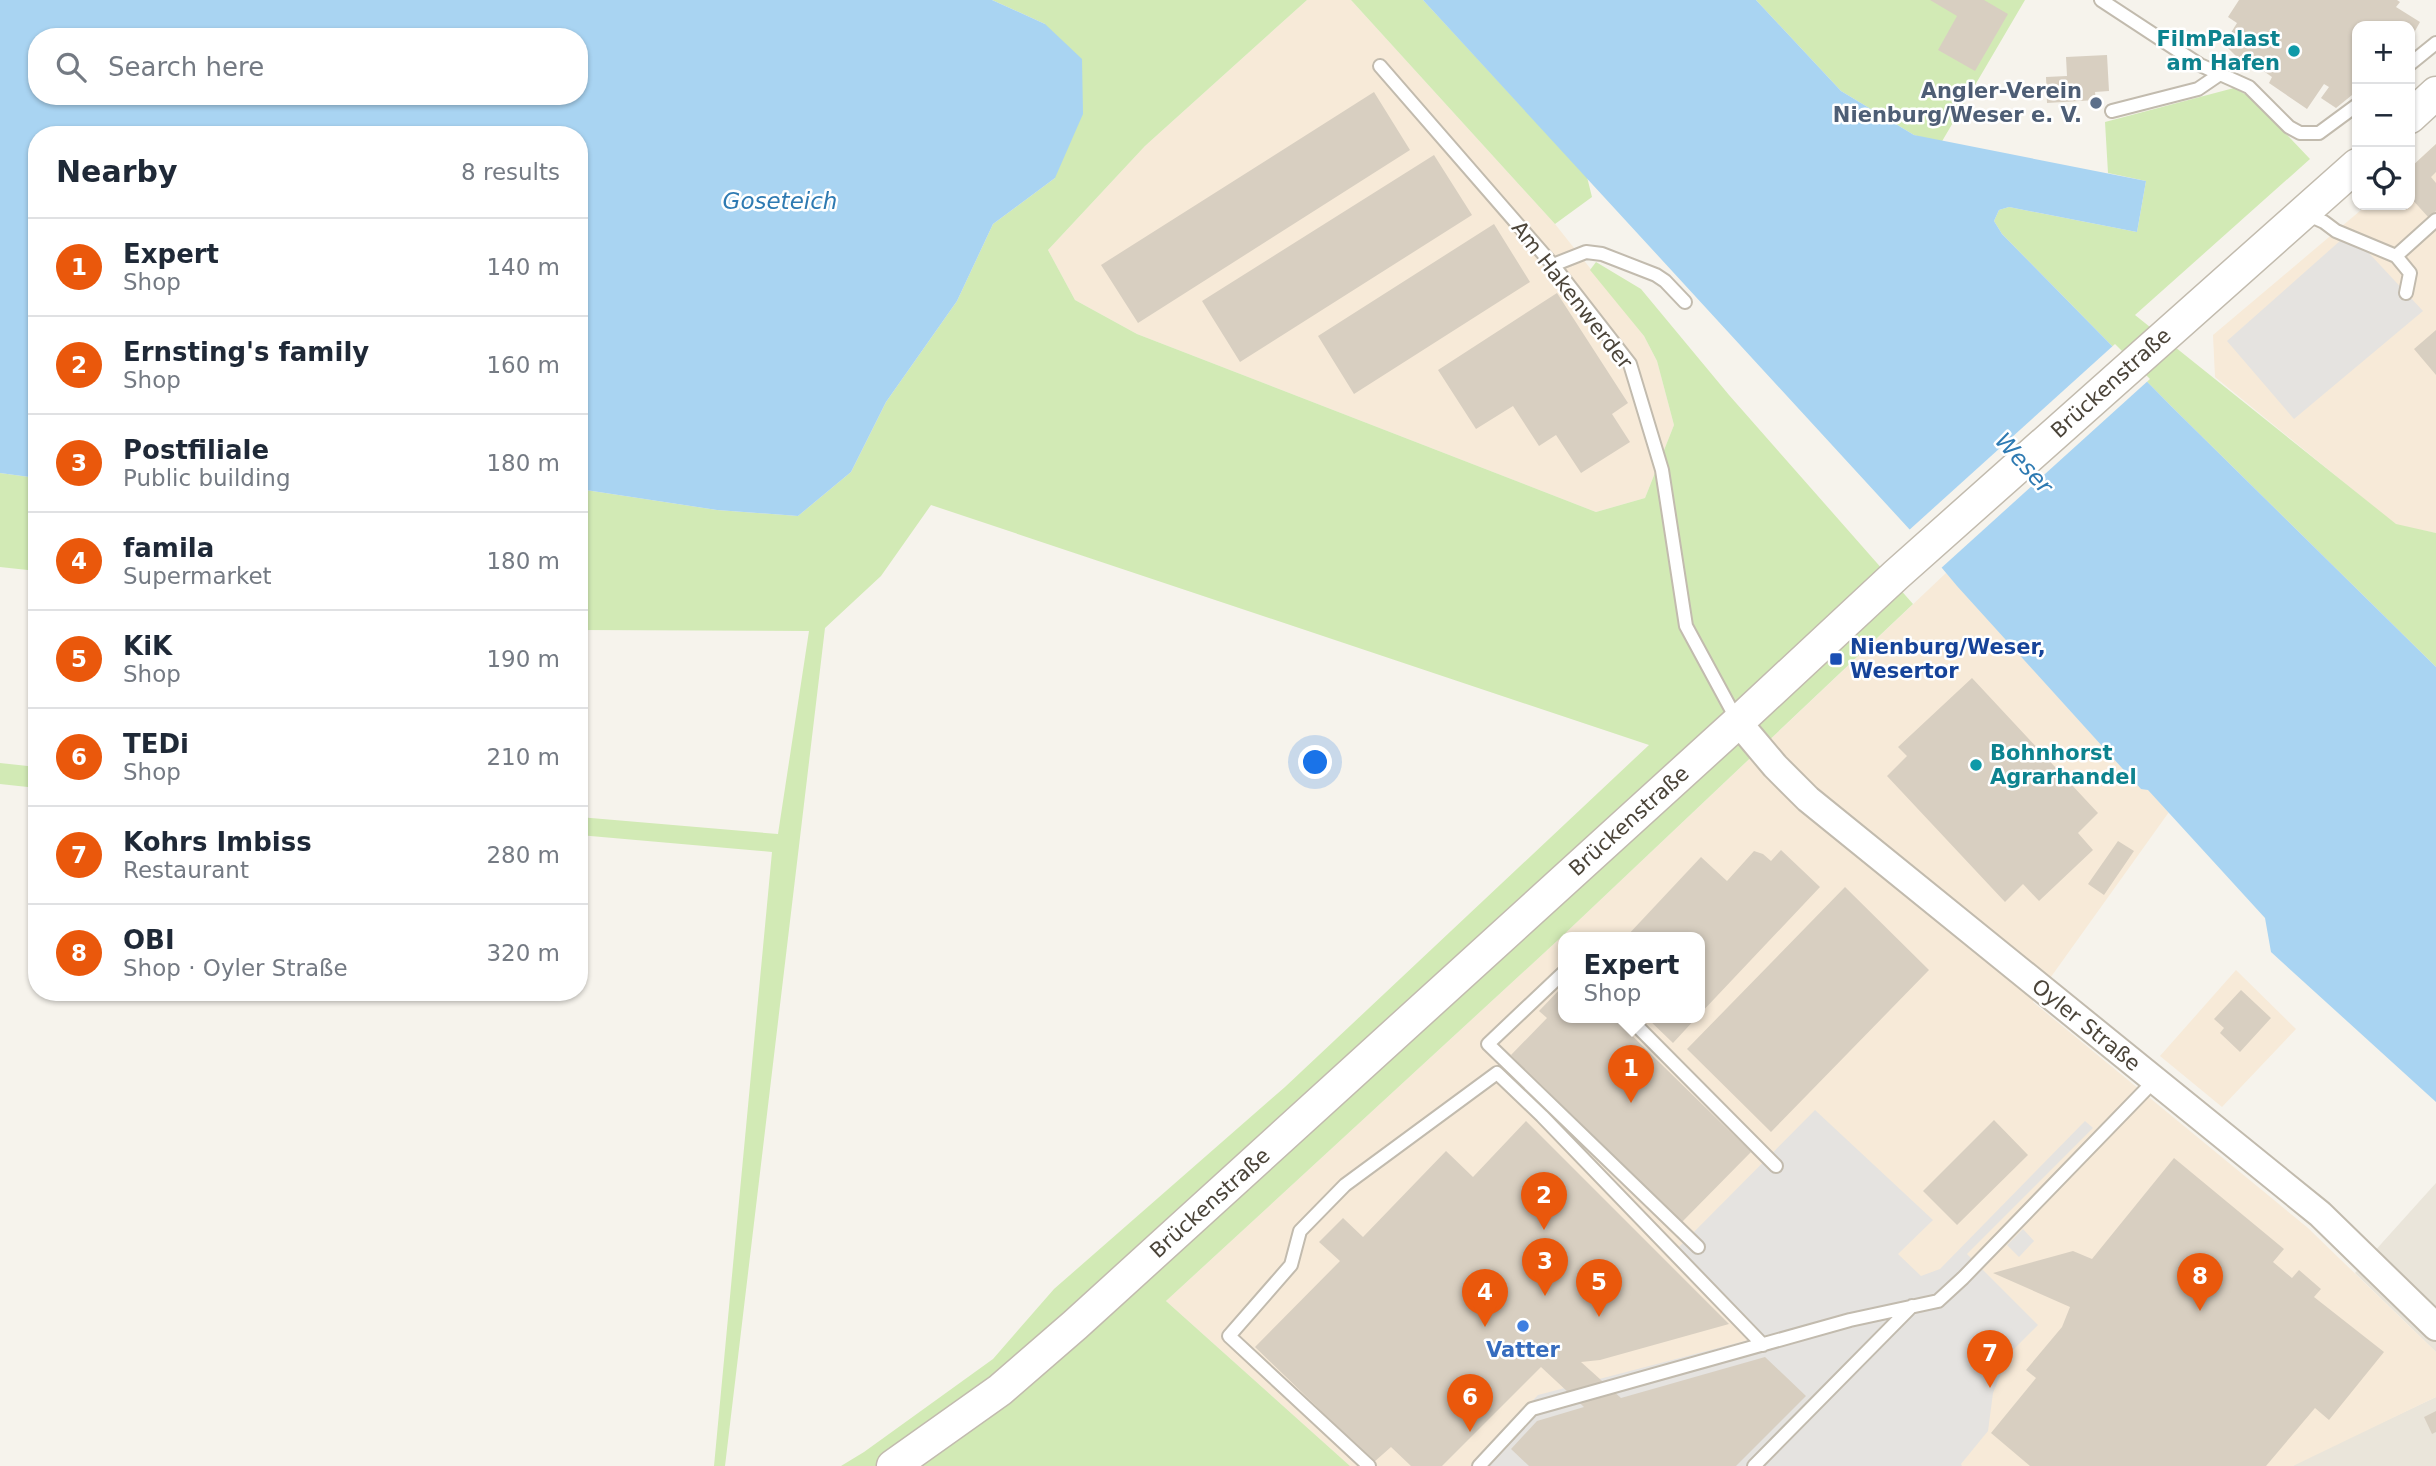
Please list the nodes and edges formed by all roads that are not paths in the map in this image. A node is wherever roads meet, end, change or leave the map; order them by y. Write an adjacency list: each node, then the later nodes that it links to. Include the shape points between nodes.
1 (2101, 0): 5 (lane)
2 (2436, 44): 3 (lane)
3 (2415, 60)
4 (1380, 66): 14 (lane, Am Hakenwerder)
5 (2220, 74): 7 (lane, via 2249,87 2300,133 2319,133); 8 (lane, via 2198,89)
6 (2436, 93): 9 (street)
7 (2352, 109)
8 (2112, 111)
9 (2415, 112)
10 (2352, 170): 11 (street, Brückenstraße)
11 (2304, 213): 13 (lane); 17 (street, Brückenstraße, via 1896,575)
12 (2436, 220): 13 (lane)
13 (2396, 256): 15 (lane, via 2410,273)
14 (1553, 265): 16 (lane, via 1586,251 1602,254 1656,275); 17 (lane, Am Hakenwerder, via 1630,364 1662,470 1686,626)
15 (2406, 293)
16 (1685, 302)
17 (1738, 722): 20 (street, Oyler Straße, via 1808,799); 26 (street, Brückenstraße, via 1075,1325 1000,1390)
18 (1558, 978): 22 (lane, via 1488,1044)
19 (1634, 1023): 21 (lane)
20 (2155, 1080): 23 (lane, via 1963,1278 1938,1301); 24 (street, Oyler Straße, via 2320,1214)
21 (1776, 1166)
22 (1698, 1247)
23 (1912, 1306): 25 (lane); 29 (lane)
24 (2436, 1327)
25 (1763, 1345): 27 (lane, via 1497,1073 1345,1185 1300,1231 1291,1265 1229,1336); 28 (lane, via 1532,1409)
26 (893, 1466)
27 (1369, 1466)
28 (1479, 1466)
29 (1754, 1466)

